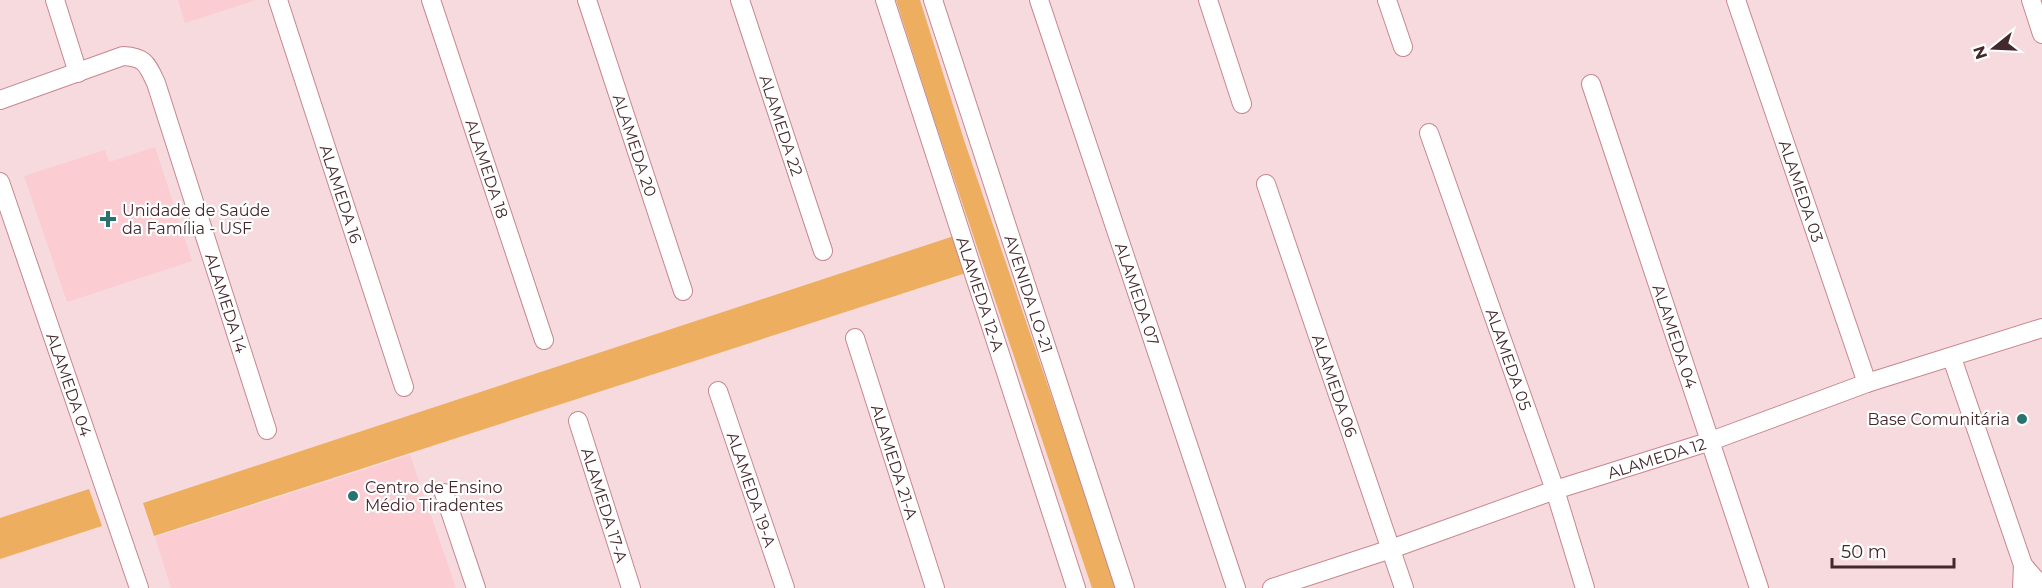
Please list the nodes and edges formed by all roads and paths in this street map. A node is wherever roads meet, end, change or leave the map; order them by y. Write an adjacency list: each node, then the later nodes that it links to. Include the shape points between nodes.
1 (56, 0): 15 (street)
2 (278, 0): 29 (street, ALAMEDA 16)
3 (430, 0): 26 (street, ALAMEDA 18)
4 (587, 0): 23 (street, ALAMEDA 20)
5 (740, 0): 22 (street, ALAMEDA 22)
6 (885, 0): 44 (street, ALAMEDA 12-A)
7 (933, 0): 45 (street, AVENIDA LO-21)
8 (1039, 0): 46 (street, ALAMEDA 07)
9 (1208, 0): 18 (street)
10 (1387, 0): 14 (street)
11 (1736, 0): 28 (street, ALAMEDA 03)
12 (2031, 0): 13 (street)
13 (2042, 34)
14 (1403, 47)
15 (78, 73): 17 (street); 32 (street, ALAMEDA 14, via 123,56 137,57 156,83)
16 (1591, 84): 33 (street, ALAMEDA 04)
17 (0, 100)
18 (1242, 104)
19 (1429, 133): 34 (street, ALAMEDA 05)
20 (0, 182): 39 (street, ALAMEDA 04)
21 (1266, 184): 36 (street, ALAMEDA 06)
22 (822, 251)
23 (683, 291)
24 (2042, 328): 27 (street, ALAMEDA 12)
25 (855, 338): 43 (street, ALAMEDA 21-A)
26 (544, 340)
27 (1952, 358): 28 (street, ALAMEDA 12); 37 (street)
28 (1867, 383): 33 (street, ALAMEDA 12)
29 (404, 387)
30 (718, 391): 42 (street, ALAMEDA 19-A)
31 (578, 421): 41 (street, ALAMEDA 17-A)
32 (267, 430)
33 (1711, 441): 34 (street, ALAMEDA 12); 50 (street, ALAMEDA 04)
34 (1555, 490): 36 (street, ALAMEDA 12); 49 (street, ALAMEDA 05)
35 (444, 493): 40 (street)
36 (1391, 549): 47 (street, ALAMEDA 12); 48 (street, ALAMEDA 06)
37 (2023, 565): 38 (street); 51 (street)
38 (2042, 587)
39 (139, 588)
40 (476, 588)
41 (631, 588)
42 (784, 588)
43 (935, 588)
44 (1076, 588)
45 (1125, 588)
46 (1236, 588)
47 (1272, 588)
48 (1404, 588)
49 (1585, 588)
50 (1760, 588)
51 (2022, 588)

